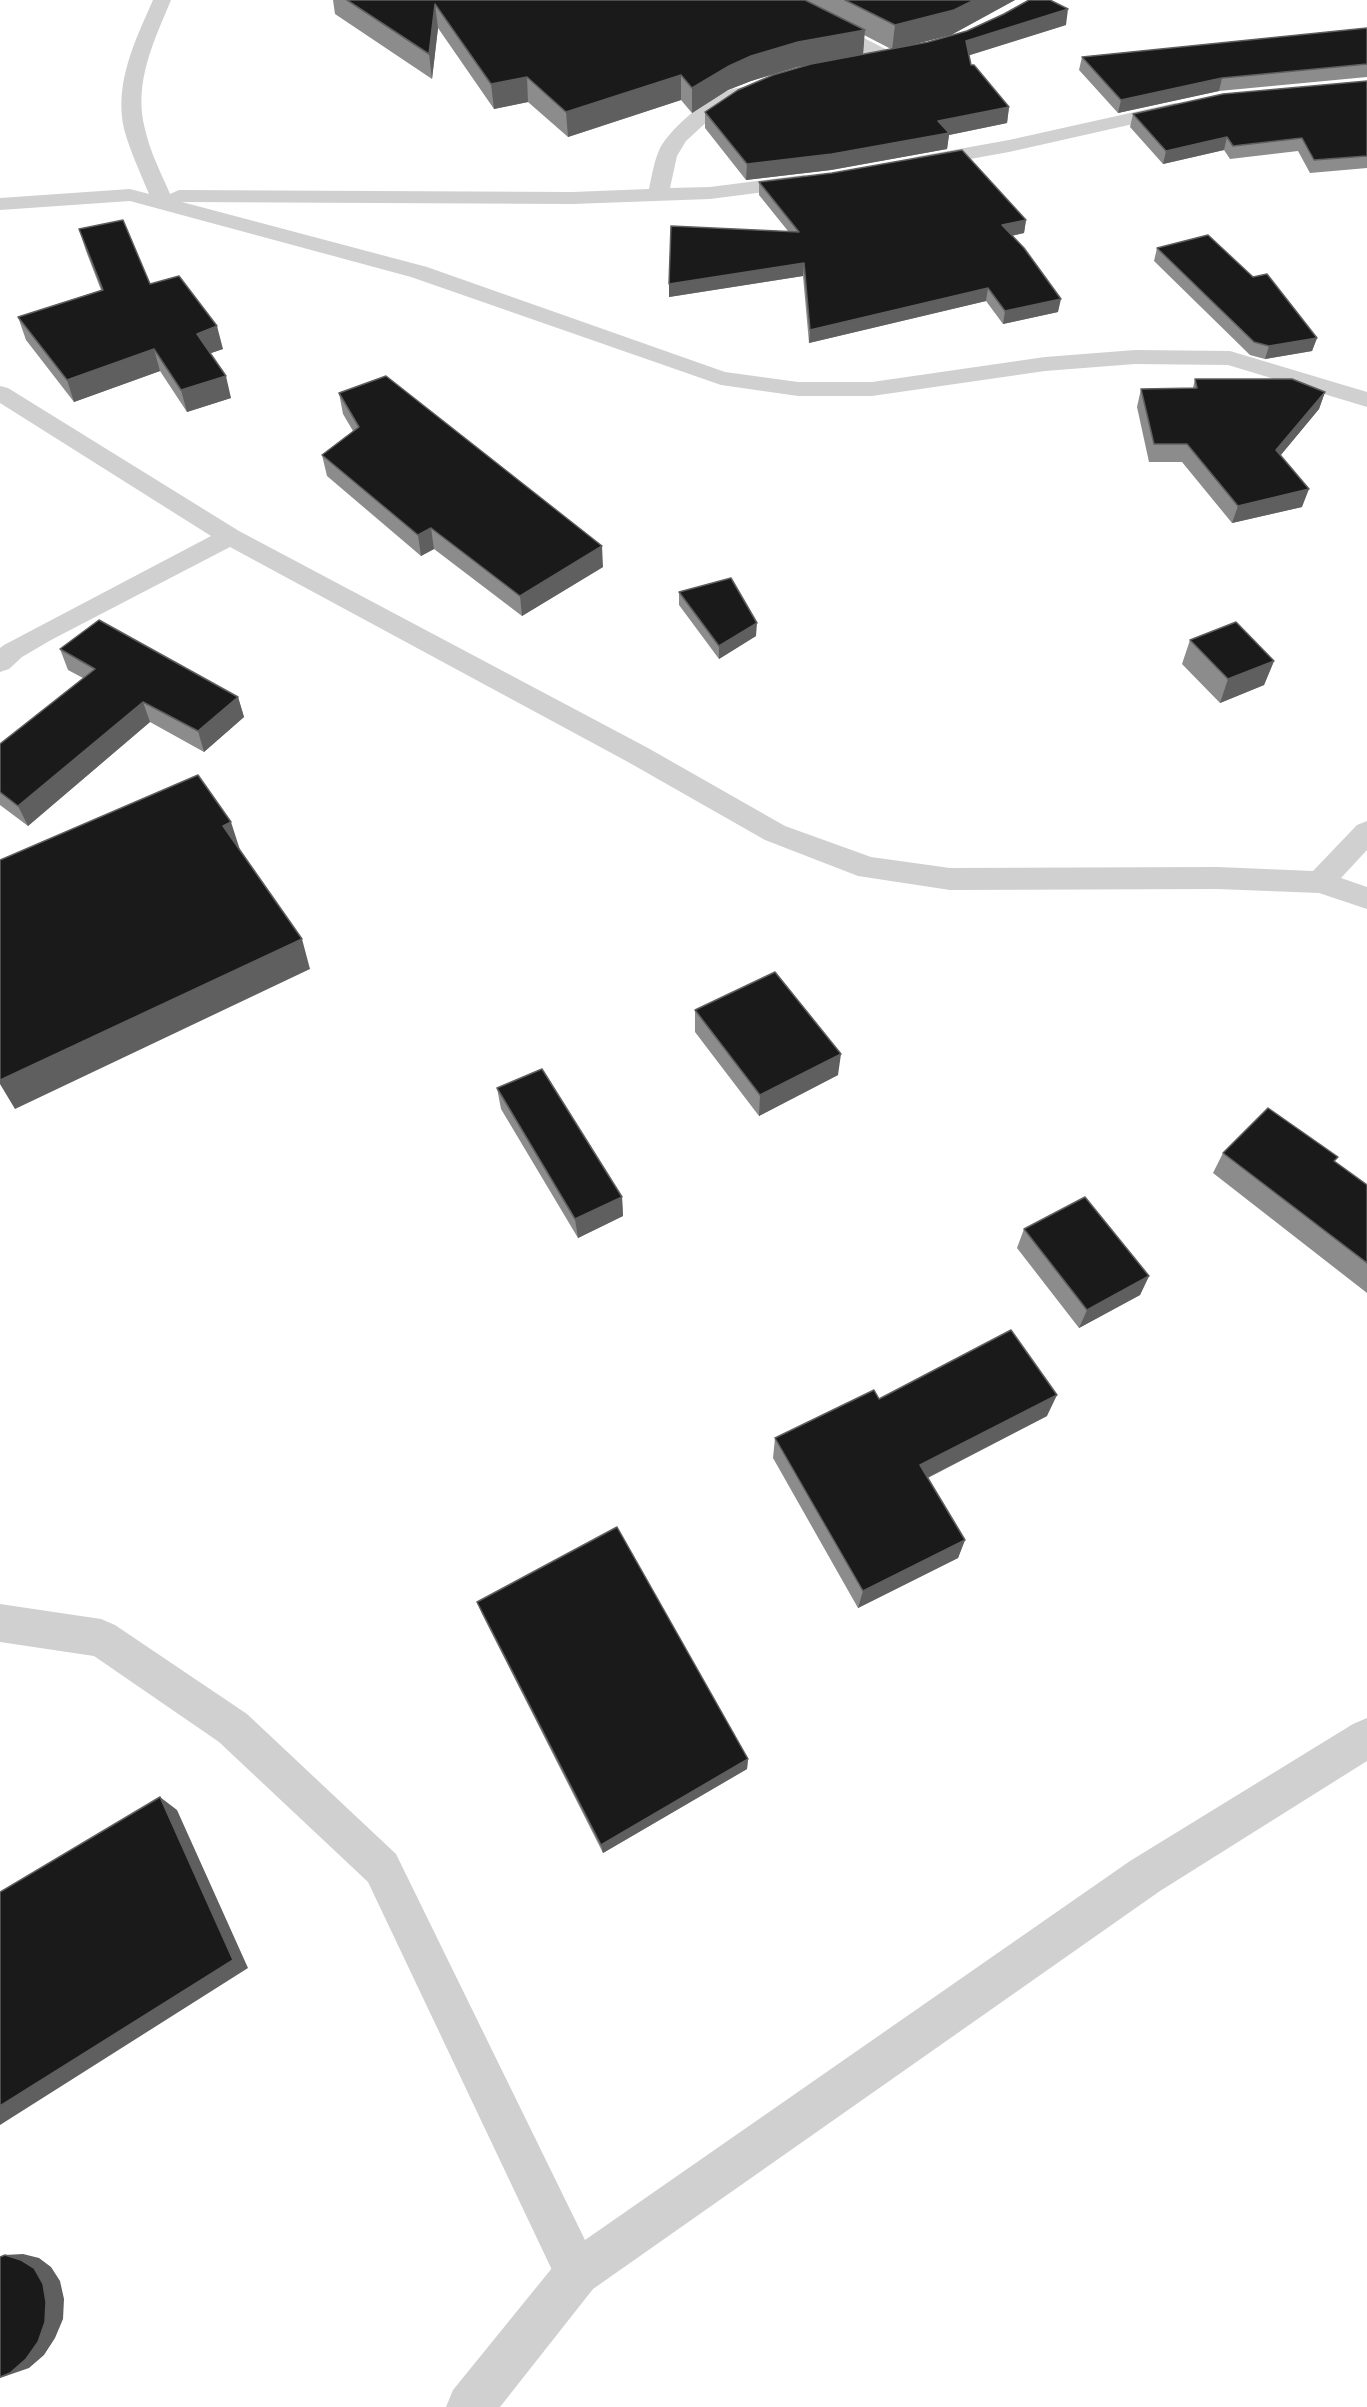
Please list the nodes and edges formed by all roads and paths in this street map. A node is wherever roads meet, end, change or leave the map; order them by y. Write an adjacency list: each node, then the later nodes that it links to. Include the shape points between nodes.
1 (162, 0): 11 (street, via 138,57 130,105 135,133)
2 (776, 0): 4 (street)
3 (910, 54): 4 (street)
4 (890, 59): 5 (street)
5 (857, 64)
6 (765, 85): 12 (street, via 734,96 696,121 671,147)
7 (1196, 104): 8 (street, via 1009,146)
8 (898, 166)
9 (820, 179): 12 (street, via 710,193)
10 (130, 195): 11 (street); 13 (street); 15 (street, via 419,272 721,378 798,389 872,389 1045,364 1135,357 1230,358)
11 (160, 195): 12 (street)
12 (658, 195)
13 (0, 204)
14 (0, 393): 16 (street)
15 (1367, 400)
16 (230, 537): 17 (street, via 42,634); 19 (street, via 628,749 775,833 868,868 950,879 1217,878)
17 (0, 663)
18 (1367, 832): 19 (street)
19 (1320, 882): 20 (street)
20 (1367, 898)
21 (0, 1623): 23 (street, via 101,1638 233,1728 382,1868)
22 (1367, 1738): 23 (street, via 1145,1876)
23 (578, 2273): 24 (street)
24 (470, 2407)

